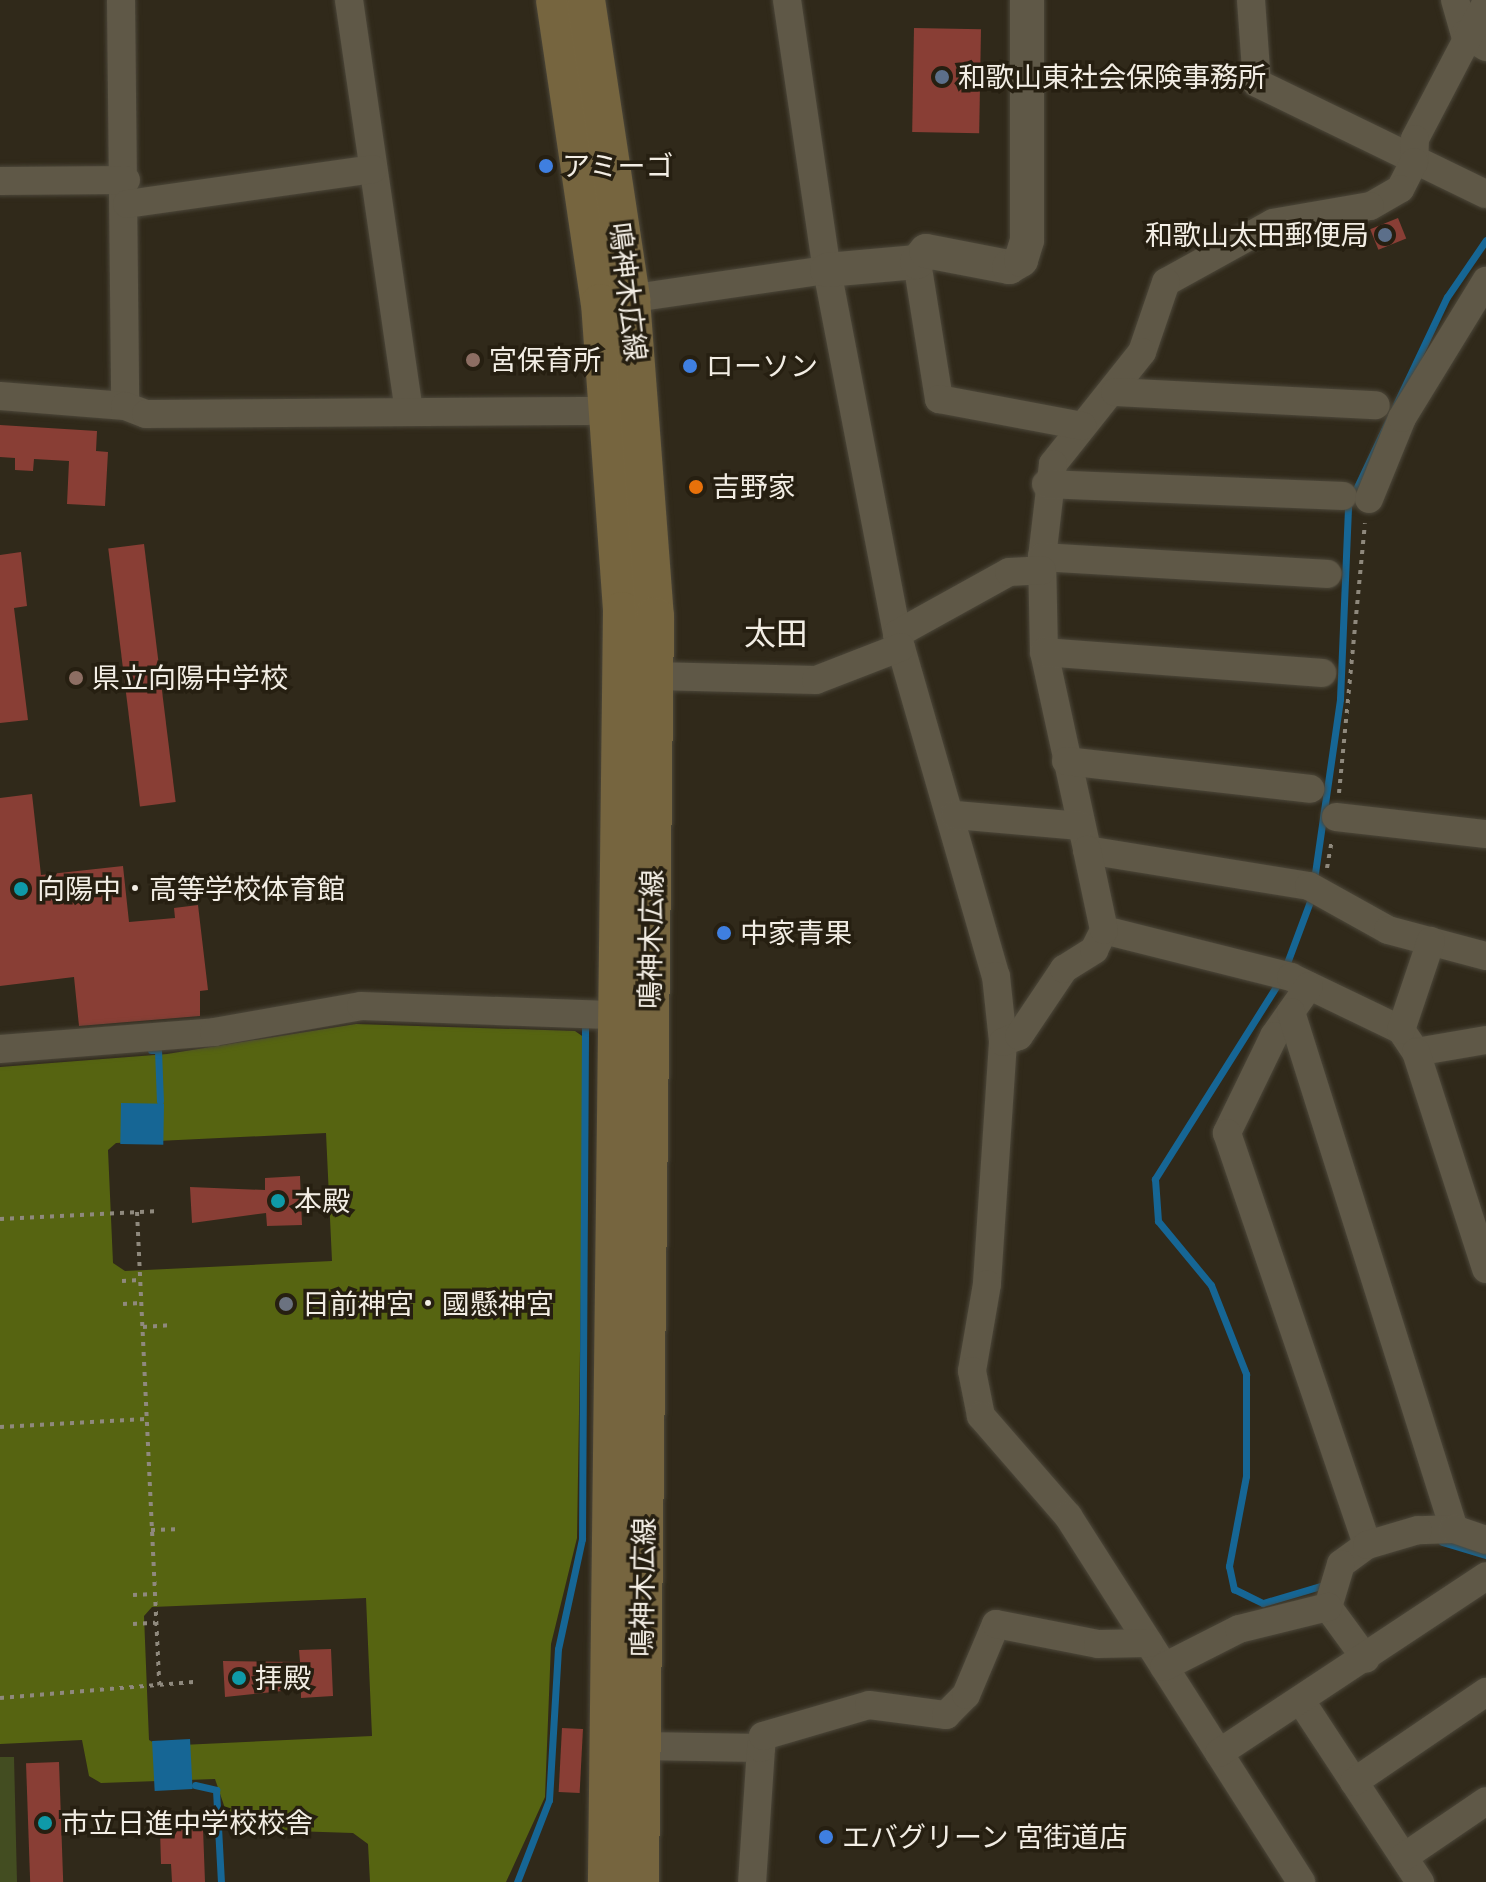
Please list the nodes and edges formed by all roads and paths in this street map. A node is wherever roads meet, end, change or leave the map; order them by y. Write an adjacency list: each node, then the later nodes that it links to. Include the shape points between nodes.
1 (121, 0): 14 (street)
2 (349, 0): 12 (street)
3 (555, 0): 19 (main road, 鳴神木広線)
4 (586, 0): 19 (main road, 鳴神木広線)
5 (787, 0): 17 (street)
6 (1027, 0): 16 (street, via 1027,240 1021,260 1009,267 926,251)
7 (1251, 0): 11 (street, via 1257,83)
8 (1455, 0): 10 (street)
9 (1486, 3): 10 (street)
10 (1476, 41): 11 (street, via 1415,139)
11 (1414, 162): 15 (street); 20 (street, via 1400,189 1370,206 1273,223 1191,263 1166,282 1151,334)
12 (373, 169): 14 (street); 24 (street)
13 (0, 181): 14 (street)
14 (126, 192): 23 (street)
15 (1486, 194)
16 (917, 262): 17 (street); 26 (street, via 939,399)
17 (827, 270): 19 (street); 31 (street)
18 (1486, 281): 28 (street)
19 (616, 301): 25 (main road, 鳴神木広線)
20 (1115, 392): 22 (street); 26 (street)
21 (0, 396): 23 (street)
22 (1376, 405)
23 (125, 406): 24 (street, via 146,414)
24 (409, 411): 25 (street)
25 (627, 411): 34 (main road, 鳴神木広線); 47 (main road, 鳴神木広線, via 622,611)
26 (1082, 426): 27 (street)
27 (1046, 484): 28 (street); 29 (street)
28 (1356, 498): 38 (path)
29 (1042, 564): 30 (street); 31 (street, via 1009,572); 32 (street)
30 (1327, 574)
31 (899, 640): 34 (street, via 816,680); 37 (street)
32 (1044, 652): 33 (street); 35 (street)
33 (1322, 673)
34 (654, 676): 47 (main road, 鳴神木広線)
35 (1066, 761): 36 (street); 40 (street)
36 (1310, 789)
37 (955, 815): 40 (street); 50 (street, via 996,976)
38 (1336, 817): 39 (street); 41 (path)
39 (1486, 834)
40 (1084, 838): 41 (street); 42 (street)
41 (1323, 894): 43 (street, via 1388,930)
42 (1104, 930): 45 (street); 50 (street, via 1094,950 1064,969 1019,1036)
43 (1431, 941): 44 (street); 49 (street)
44 (1486, 956)
45 (1309, 986): 46 (street); 49 (street)
46 (1291, 1012): 65 (street); 68 (street, via 1227,1133)
47 (634, 1016): 51 (street, via 361,1006 214,1032); 83 (main road, 鳴神木広線); 89 (main road, 鳴神木広線)
48 (1486, 1040): 49 (street)
49 (1408, 1041): 55 (street)
50 (1003, 1042): 75 (street, via 987,1284 972,1371 981,1416 1068,1516)
51 (0, 1049)
52 (160, 1211): 53 (path)
53 (137, 1212): 54 (path); 56 (path)
54 (0, 1219)
55 (1485, 1271)
56 (140, 1280): 57 (path); 58 (path)
57 (122, 1281)
58 (141, 1303): 59 (path); 61 (path)
59 (123, 1304)
60 (169, 1325): 61 (path)
61 (142, 1327): 62 (path)
62 (146, 1419): 63 (path); 66 (path)
63 (0, 1427)
64 (176, 1529): 66 (path)
65 (1454, 1529): 67 (street); 68 (street, via 1418,1530)
66 (151, 1530): 70 (path)
67 (1486, 1540)
68 (1367, 1545): 72 (street, via 1341,1564)
69 (1486, 1576): 76 (street)
70 (154, 1594): 71 (path); 73 (path)
71 (133, 1595)
72 (1328, 1607): 76 (street); 77 (street, via 1239,1629)
73 (155, 1623): 74 (path); 79 (path)
74 (133, 1624)
75 (1149, 1643): 77 (street); 84 (street, via 1098,1644 996,1624 966,1695 946,1715 869,1705 763,1736)
76 (1366, 1659): 82 (street)
77 (1164, 1667): 85 (street)
78 (193, 1682): 79 (path)
79 (159, 1685): 81 (path)
80 (1486, 1692): 86 (street)
81 (0, 1698)
82 (1301, 1701): 85 (street); 86 (street)
83 (641, 1746): 84 (street); 90 (main road, 鳴神木広線)
84 (761, 1748): 91 (street)
85 (1219, 1753): 92 (street)
86 (1354, 1782): 88 (street)
87 (1486, 1801): 88 (street)
88 (1404, 1857): 93 (street)
89 (607, 1882)
90 (640, 1882)
91 (752, 1882)
92 (1301, 1882)
93 (1420, 1882)

